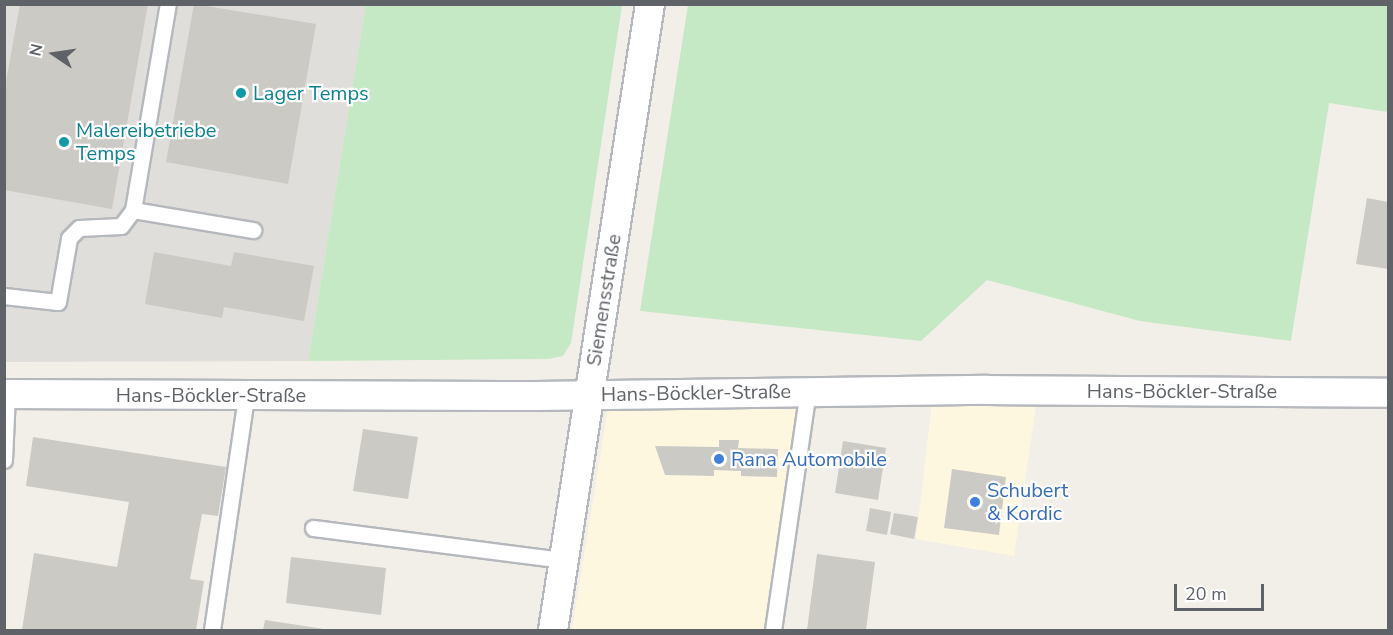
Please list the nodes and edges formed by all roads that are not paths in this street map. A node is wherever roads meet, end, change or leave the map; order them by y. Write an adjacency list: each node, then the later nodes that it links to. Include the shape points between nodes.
1 (168, 4): 3 (lane)
2 (650, 4): 9 (street, Siemensstraße)
3 (133, 210): 4 (lane); 5 (lane, via 121,226 79,228 69,238 58,302)
4 (253, 230)
5 (4, 296)
6 (808, 391): 7 (street, Hans-Böckler-Straße); 9 (street, Hans-Böckler-Straße); 16 (lane)
7 (1389, 393)
8 (6, 394): 10 (street, Hans-Böckler-Straße); 11 (lane)
9 (590, 395): 10 (street, Hans-Böckler-Straße); 13 (street, Siemensstraße)
10 (246, 396): 14 (lane)
11 (4, 460)
12 (312, 528): 13 (lane)
13 (564, 560): 15 (street, Siemensstraße)
14 (212, 630)
15 (553, 630)
16 (773, 630)

